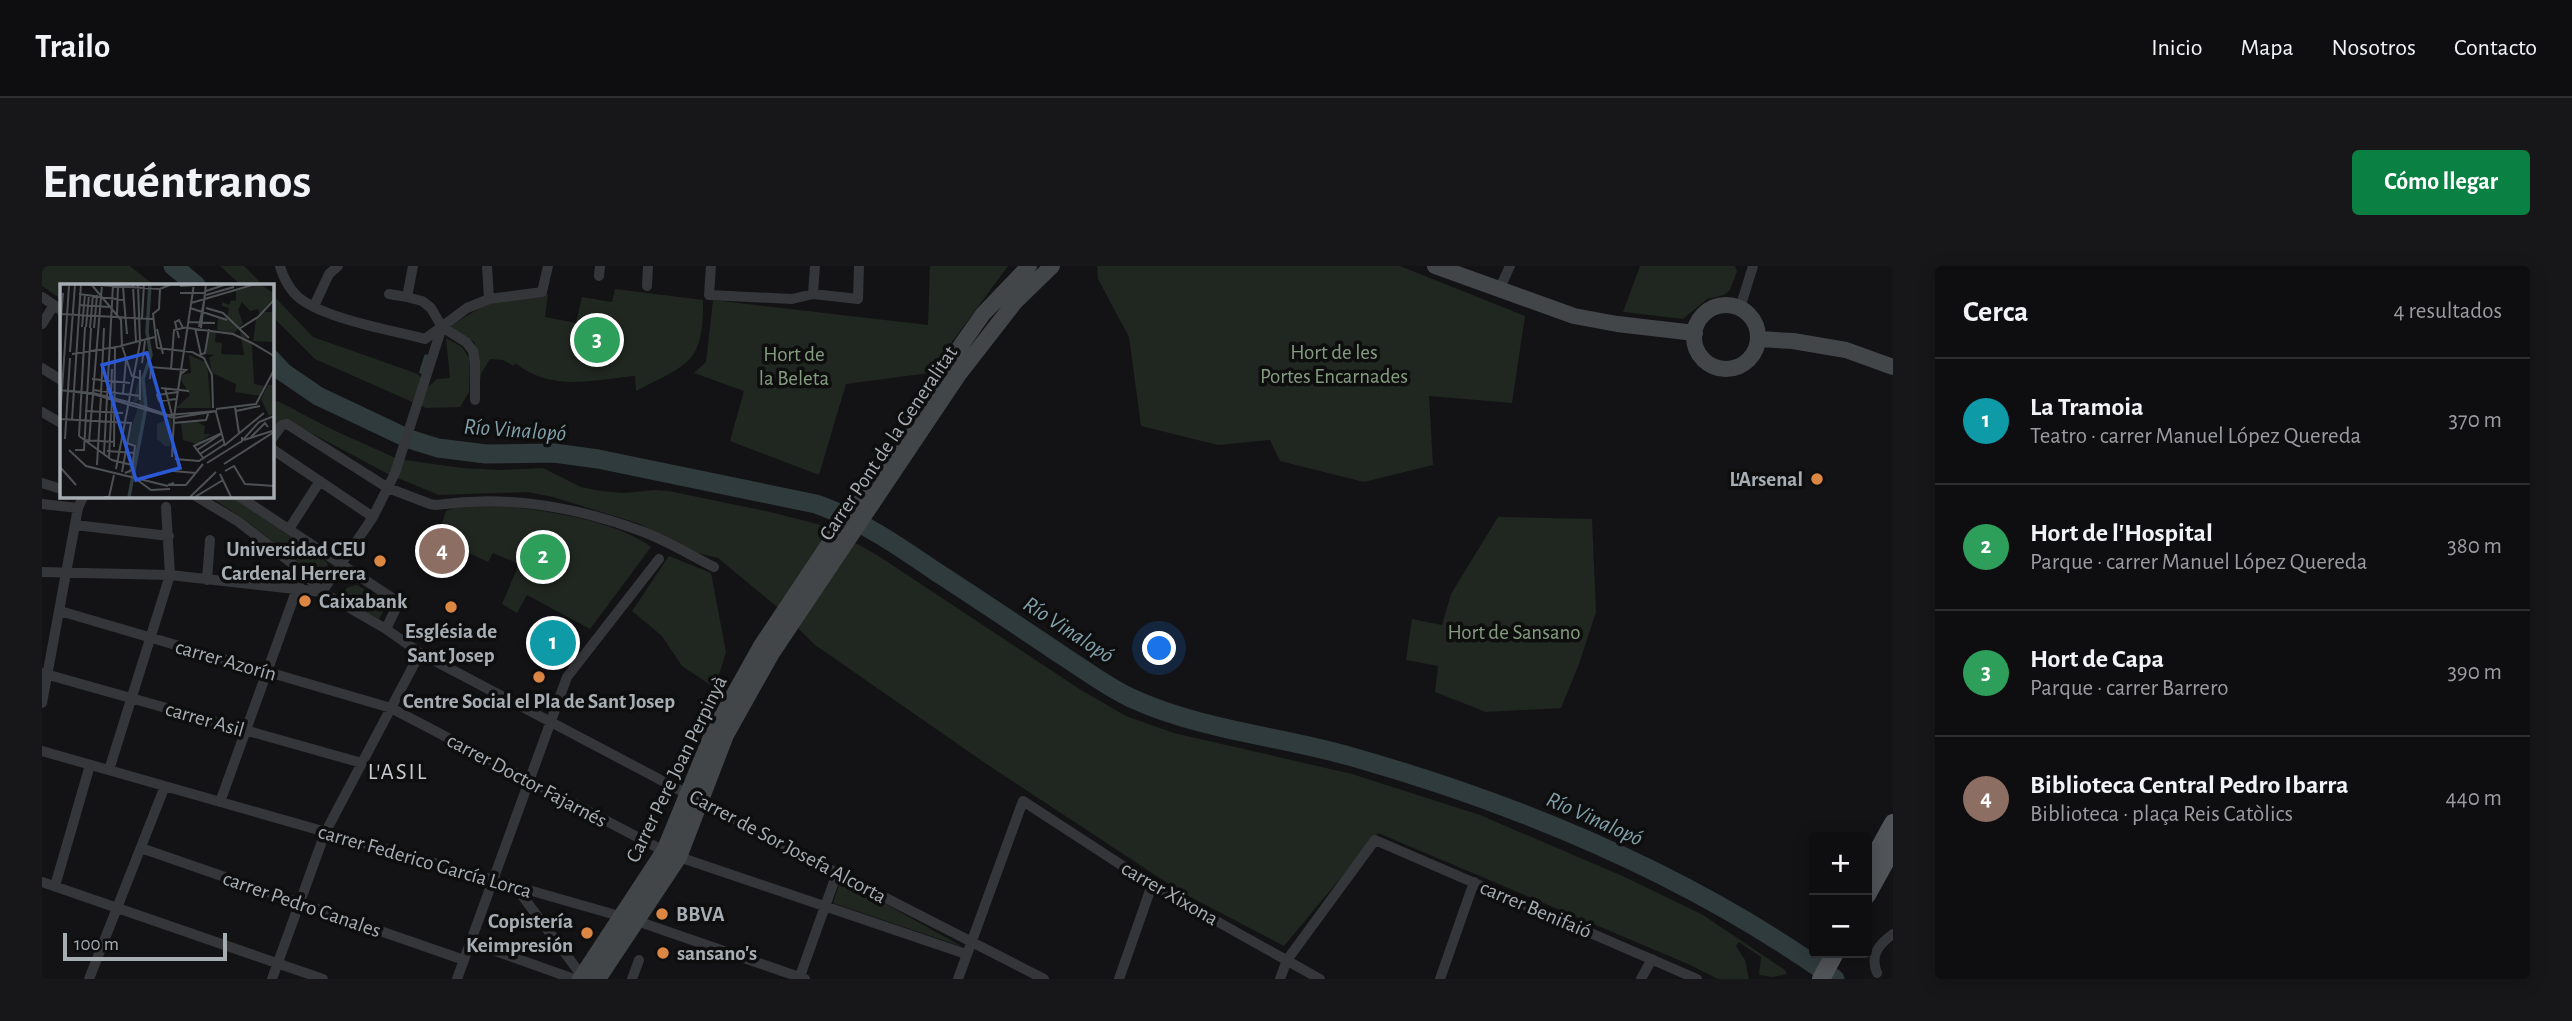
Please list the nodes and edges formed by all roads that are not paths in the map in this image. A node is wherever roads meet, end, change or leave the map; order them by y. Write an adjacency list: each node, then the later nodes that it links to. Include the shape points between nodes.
1 (280, 266): 22 (street, via 295,295)
2 (338, 266): 22 (street, via 329,274)
3 (413, 266): 20 (street)
4 (487, 266): 21 (street)
5 (548, 266): 21 (street, via 542,292)
6 (648, 266): 15 (street)
7 (711, 266): 18 (street, via 709,295 792,299)
8 (815, 266): 18 (street)
9 (859, 266): 18 (street, via 858,299)
10 (1029, 266): 32 (main road, Carrer Pont de la Generalitat, via 983,314)
11 (1052, 266): 32 (main road, Carrer Pont de la Generalitat)
12 (1435, 266): 16 (main road)
13 (1510, 266): 16 (street)
14 (1753, 266): 24 (street)
15 (647, 286)
16 (1499, 290): 27 (main road, via 1574,316)
17 (389, 294): 20 (street)
18 (813, 294)
19 (42, 297): 23 (street)
20 (407, 297): 26 (street, via 431,308)
21 (489, 299): 26 (street, via 467,308)
22 (314, 306): 26 (street, via 425,340)
23 (58, 308): 25 (street)
24 (1740, 308): 27 (main road, via 1723,305 1711,309 1700,319); 28 (main road, via 1755,323)
25 (42, 324)
26 (442, 327): 33 (street, via 473,351); 40 (street)
27 (1695, 333): 28 (main road, via 1701,356 1725,369 1749,360)
28 (1758, 339): 29 (main road, via 1846,350)
29 (1893, 366)
30 (42, 368): 31 (street)
31 (60, 379)
32 (937, 394): 66 (main road, Carrer Pont de la Generalitat)
33 (475, 400)
34 (42, 412): 35 (street)
35 (60, 422)
36 (273, 440): 40 (street, via 286,424)
37 (273, 450): 38 (street)
38 (320, 481): 48 (street); 50 (street)
39 (42, 483): 41 (street)
40 (388, 488): 48 (street); 55 (street, via 436,505 475,500 540,504 642,532)
41 (60, 489)
42 (82, 497): 47 (street)
43 (197, 497): 58 (street, via 239,522)
44 (240, 497): 50 (street)
45 (42, 504): 47 (street)
46 (166, 507): 51 (street)
47 (78, 508): 49 (street)
48 (373, 517): 54 (street)
49 (75, 525): 51 (street); 57 (street)
50 (289, 529): 54 (street)
51 (169, 536): 59 (street)
52 (210, 540): 60 (street)
53 (659, 559): 73 (street, via 567,677)
54 (342, 565): 62 (street); 64 (street, via 395,600)
55 (714, 567)
56 (42, 572): 57 (street)
57 (68, 572): 59 (street); 63 (street)
58 (303, 572): 61 (street); 62 (street)
59 (170, 575): 60 (street); 65 (street)
60 (207, 580): 61 (street)
61 (296, 590): 62 (street); 68 (street)
62 (322, 593): 64 (street, Carrer de Sor Josefa Alcorta)
63 (60, 611): 65 (street, carrer Azorín); 69 (street)
64 (386, 629): 67 (street, Carrer de Sor Josefa Alcorta)
65 (150, 638): 68 (street, carrer Azorín); 70 (street)
66 (767, 650): 81 (main road, Carrer Pere Joan Perpinyà)
67 (420, 653): 72 (street); 73 (street, Carrer de Sor Josefa Alcorta)
68 (267, 672): 72 (street, carrer Azorín); 74 (street)
69 (45, 674): 70 (street, carrer Asil); 71 (street)
70 (131, 698): 74 (street, carrer Asil); 78 (street)
71 (42, 703)
72 (391, 708): 76 (street); 79 (street, carrer Doctor Fajarnés)
73 (551, 722): 79 (street); 81 (street, Carrer de Sor Josefa Alcorta)
74 (246, 730): 76 (street, carrer Asil); 82 (street)
75 (42, 751): 77 (street, carrer Federico García Lorca)
76 (362, 764): 84 (street)
77 (90, 765): 78 (street, carrer Federico García Lorca); 94 (street)
78 (108, 771): 80 (street, carrer Federico García Lorca)
79 (529, 781): 87 (street, carrer Doctor Fajarnés); 90 (street)
80 (164, 786): 82 (street, carrer Federico García Lorca); 85 (street)
81 (694, 797): 87 (main road, Carrer Pere Joan Perpinyà); 89 (street, Carrer de Sor Josefa Alcorta)
82 (220, 802): 84 (street, carrer Federico García Lorca)
83 (1893, 822): 88 (main road)
84 (325, 832): 90 (street, carrer Federico García Lorca); 97 (street)
85 (141, 848): 97 (street, carrer Pedro Canales); 99 (street)
86 (1893, 848): 96 (main road)
87 (672, 854): 98 (street, carrer Doctor Fajarnés); 100 (main road, Carrer Pere Joan Perpinyà)
88 (1872, 861)
89 (837, 873): 98 (street); 102 (street, Carrer de Sor Josefa Alcorta)
90 (493, 880): 95 (street, carrer Federico García Lorca); 103 (street)
91 (42, 882): 94 (street)
92 (1474, 882): 107 (street, carrer Benifaió); 110 (street, carrer Benifaió, via 1375,840); 125 (street)
93 (1152, 885): 102 (street, carrer Xixona, via 1023,802); 110 (street, carrer Xixona); 122 (street)
94 (55, 886): 99 (street)
95 (514, 886): 100 (street, carrer Federico García Lorca); 113 (street)
96 (1872, 886)
97 (299, 903): 108 (street, carrer Pedro Canales); 111 (street)
98 (825, 907): 104 (street, carrer Doctor Fajarnés); 114 (street)
99 (117, 908): 111 (street); 115 (street)
100 (630, 919): 113 (main road, Carrer Pere Joan Perpinyà); 114 (street, carrer Federico García Lorca)
101 (1893, 934): 112 (street, via 1874,954)
102 (972, 942): 104 (street); 121 (street, Carrer de Sor Josefa Alcorta)
103 (470, 943): 108 (street); 113 (street)
104 (966, 954): 120 (street)
105 (1818, 958): 128 (main road)
106 (1832, 958): 129 (main road)
107 (1652, 959): 126 (street); 127 (street, carrer Benifaió)
108 (464, 960): 118 (street)
109 (639, 960): 119 (street)
110 (1287, 960): 123 (street); 124 (street, carrer Xixona)
111 (277, 963): 116 (street); 117 (street)
112 (1877, 973)
113 (584, 978)
114 (802, 978)
115 (89, 979)
116 (272, 979)
117 (323, 979)
118 (457, 979)
119 (632, 979)
120 (958, 979)
121 (1044, 979)
122 (1119, 979)
123 (1280, 979)
124 (1320, 979)
125 (1440, 979)
126 (1641, 979)
127 (1697, 979)
128 (1807, 979)
129 (1821, 979)

